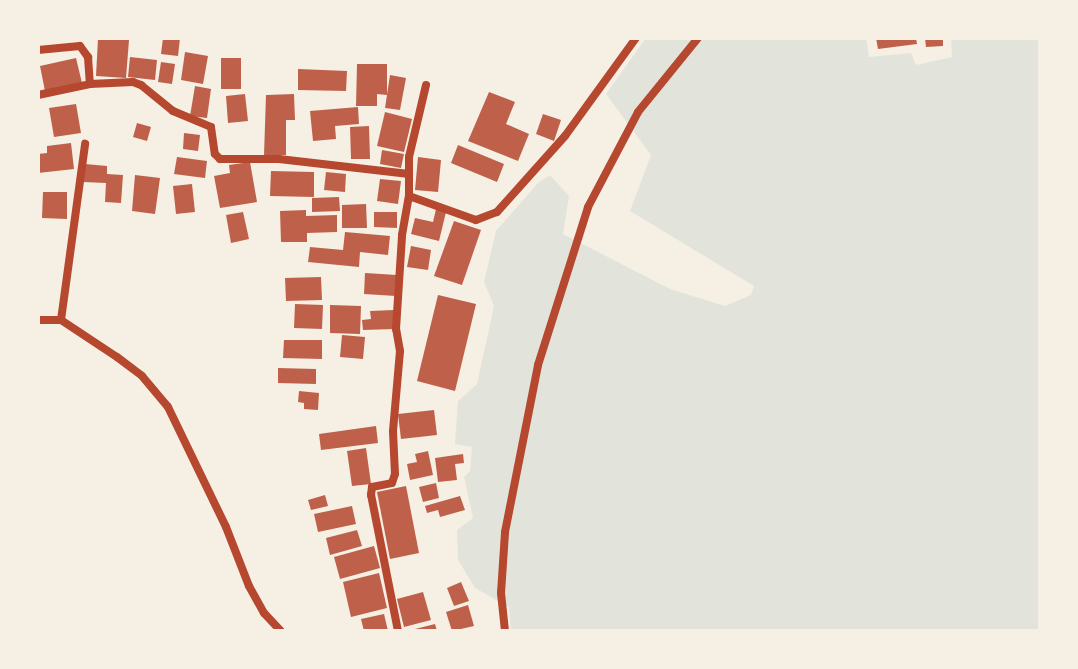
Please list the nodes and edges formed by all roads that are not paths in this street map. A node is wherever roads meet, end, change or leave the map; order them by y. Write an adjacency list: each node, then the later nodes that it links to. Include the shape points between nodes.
1 (636, 38): 9 (street, via 565,136 497,212 476,220)
2 (698, 38): 14 (street, via 638,112 588,207 538,365 505,532)
3 (38, 50): 4 (street, via 80,46 88,57)
4 (90, 84): 6 (street); 8 (street, via 141,85 173,111 211,127 220,159 279,159)
5 (426, 85): 8 (street)
6 (38, 95)
7 (85, 144): 11 (street)
8 (409, 174): 9 (street)
9 (409, 196): 13 (street, via 396,329 400,351 395,474 392,483 372,487 371,495)
10 (38, 320): 11 (street)
11 (61, 320): 12 (street, via 142,376 168,407 249,586)
12 (281, 631)
13 (398, 631)
14 (505, 631)

